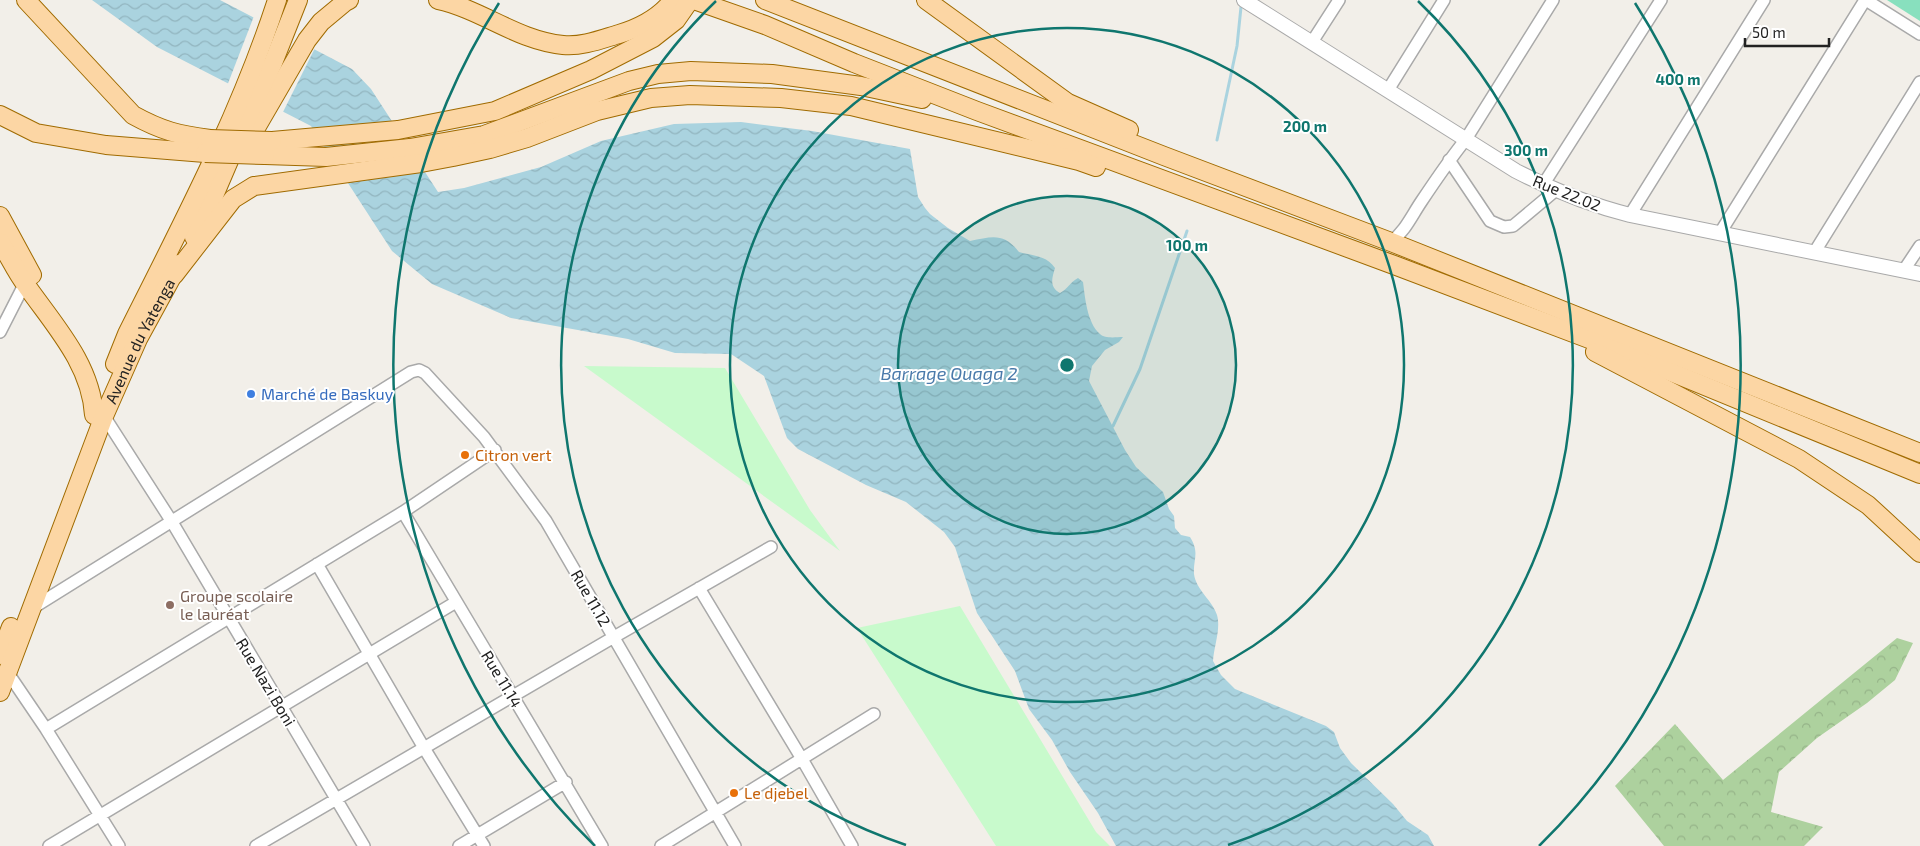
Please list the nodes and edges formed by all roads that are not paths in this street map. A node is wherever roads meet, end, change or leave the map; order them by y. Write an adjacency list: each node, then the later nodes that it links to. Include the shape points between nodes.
1 (26, 0): 27 (main road, via 133,115 156,128)
2 (277, 0): 23 (main road, Avenue du Yatenga)
3 (298, 0): 23 (main road, Avenue du Yatenga)
4 (349, 0): 23 (main road, via 321,22)
5 (438, 0): 18 (main road, via 458,4 521,36 564,46 593,42)
6 (673, 0): 18 (main road)
7 (690, 0): 18 (main road)
8 (694, 0): 24 (main road, via 765,25)
9 (765, 0): 31 (main road)
10 (926, 0): 31 (main road, via 1068,103 1221,169)
11 (1244, 0): 20 (street, Rue 22.02)
12 (1339, 0): 20 (street)
13 (1444, 0): 22 (street)
14 (1554, 0): 26 (street)
15 (1661, 0): 30 (street)
16 (1764, 0): 32 (street)
17 (1866, 0): 19 (street); 35 (street)
18 (669, 16): 28 (main road, via 653,38 495,111 398,130 314,138)
19 (1920, 34)
20 (1312, 42): 22 (street, Rue 22.02)
21 (1920, 82): 39 (street)
22 (1388, 90): 26 (street, Rue 22.02)
23 (255, 100): 41 (main road, Avenue du Yatenga, via 213,198); 47 (main road, Avenue du Yatenga, via 219,150 127,334)
24 (977, 111): 28 (main road, via 861,86 772,74 691,71 629,81 484,135 410,148 326,157); 34 (main road)
25 (0, 115): 27 (main road, via 36,133 106,145)
26 (1466, 139): 29 (street); 30 (street, Rue 22.02)
27 (208, 146): 28 (main road, bridge)
28 (268, 148)
29 (1449, 160): 30 (street, via 1490,221 1504,227 1513,226); 36 (street, via 1408,225)
30 (1550, 188): 32 (street, Rue 22.02, via 1604,209)
31 (1291, 204): 36 (main road)
32 (1630, 215): 35 (street, Rue 22.02)
33 (0, 216): 45 (main road)
34 (1276, 222): 41 (main road, via 1196,203 1079,161 851,106 781,98 690,95 651,98 597,111 490,149 421,163 254,186 233,198); 44 (main road)
35 (1720, 233): 39 (street, Rue 22.02)
36 (1391, 242): 49 (main road)
37 (1920, 246): 40 (street)
38 (3, 252): 43 (main road)
39 (1814, 252): 40 (street, Rue 22.02)
40 (1904, 270): 42 (street, Rue 22.02)
41 (174, 274): 47 (main road, Avenue du Yatenga)
42 (1920, 274)
43 (25, 284): 45 (main road); 46 (street)
44 (1517, 312): 50 (main road); 54 (main road, via 1799,458 1868,505)
45 (56, 325): 47 (main road, via 85,374)
46 (0, 332)
47 (99, 415): 52 (street, Rue Nazi Boni); 58 (main road, Avenue du Yatenga); 61 (main road, Avenue du Yatenga)
48 (496, 450): 51 (street); 52 (street, Rue 11.12, via 419,370); 60 (street, Rue 11.12, via 546,521)
49 (1920, 453)
50 (1920, 474)
51 (403, 512): 55 (street); 57 (street, Rue 11.14)
52 (172, 522): 58 (street); 59 (street, Rue Nazi Boni)
53 (771, 547): 56 (street)
54 (1920, 553)
55 (317, 564): 59 (street); 62 (street)
56 (699, 588): 60 (street); 70 (street)
57 (456, 602): 62 (street); 65 (street, Rue 11.14)
58 (31, 610): 63 (main road, Avenue du Yatenga)
59 (228, 618): 66 (street, Rue Nazi Boni); 68 (street)
60 (614, 636): 65 (street); 73 (street, Rue 11.12)
61 (2, 649)
62 (369, 654): 66 (street); 69 (street)
63 (8, 673): 64 (main road, Avenue du Yatenga); 68 (street)
64 (0, 692)
65 (512, 696): 69 (street); 71 (street, Rue 11.14)
66 (281, 707): 72 (street, Rue Nazi Boni); 74 (street)
67 (874, 714): 70 (street)
68 (46, 729): 74 (street)
69 (424, 748): 72 (street); 75 (street)
70 (802, 759): 73 (street); 85 (street)
71 (566, 782): 75 (street); 82 (street, Rue 11.14)
72 (336, 799): 78 (street); 79 (street, Rue Nazi Boni)
73 (716, 813): 83 (street); 84 (street, Rue 11.12)
74 (101, 815): 76 (street); 77 (street)
75 (478, 835): 80 (street); 81 (street)
76 (49, 846)
77 (119, 846)
78 (256, 846)
79 (364, 846)
80 (459, 846)
81 (484, 846)
82 (602, 846)
83 (661, 846)
84 (735, 846)
85 (852, 846)

